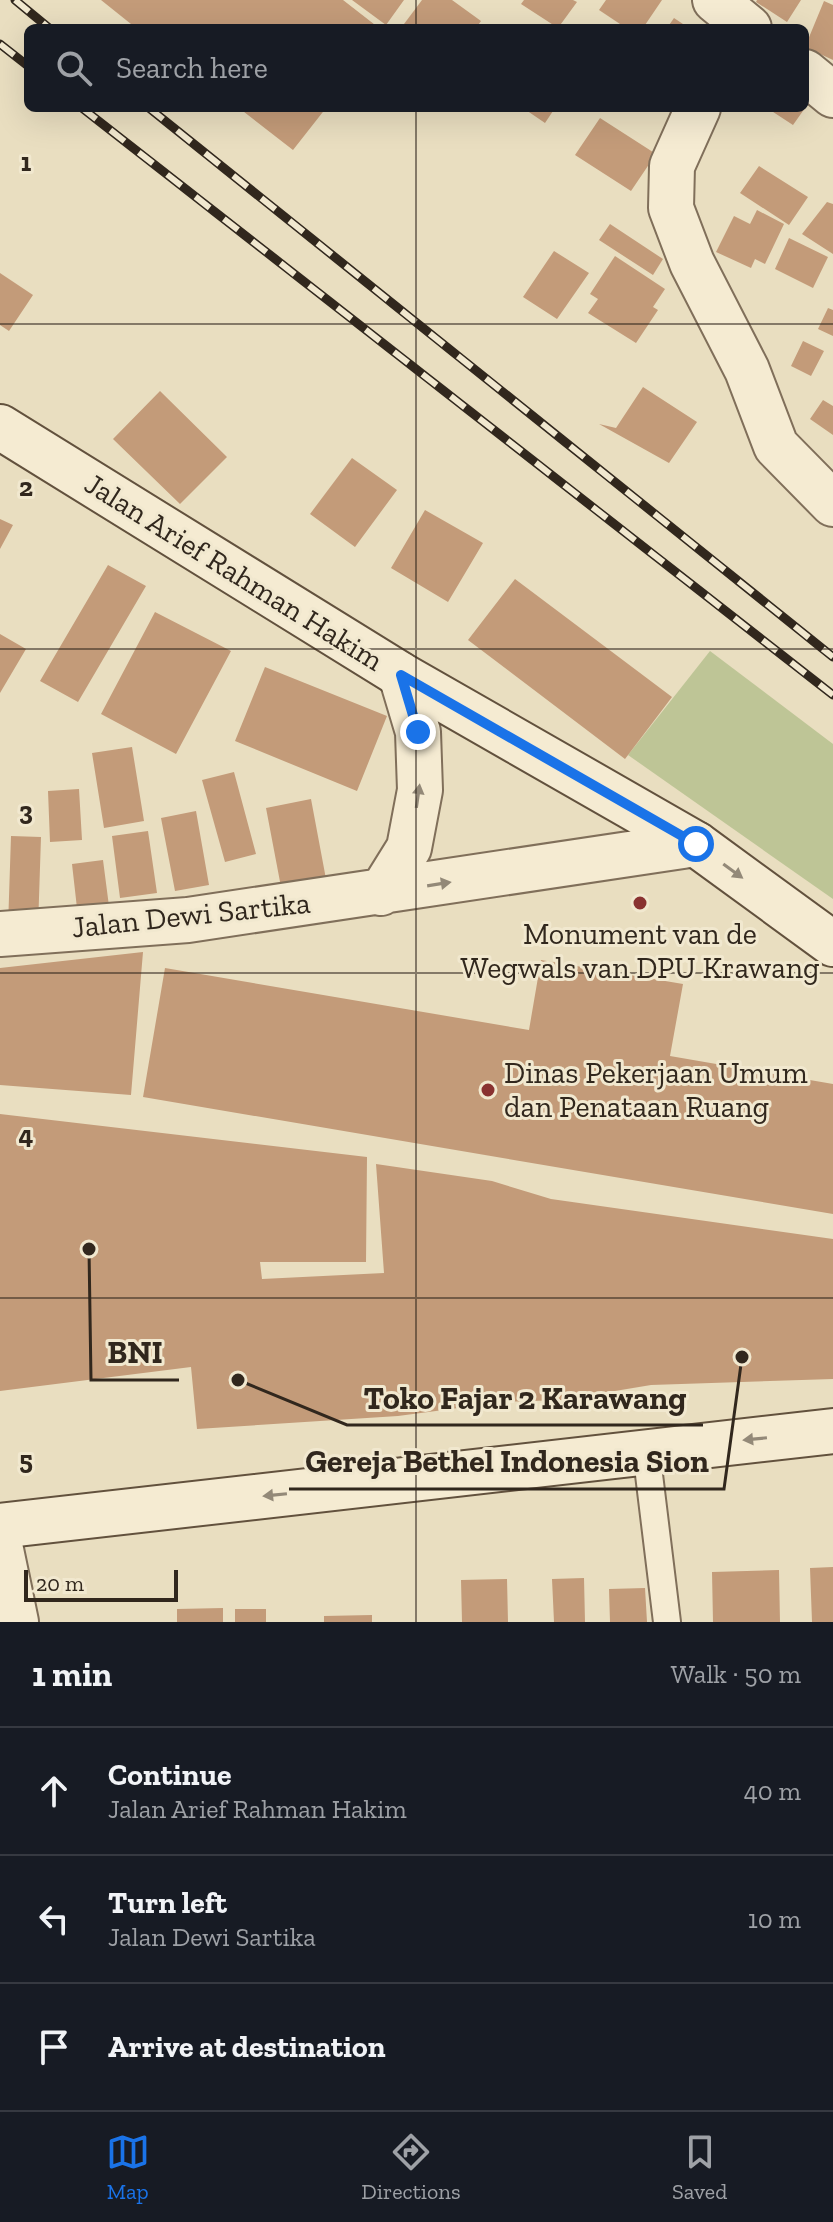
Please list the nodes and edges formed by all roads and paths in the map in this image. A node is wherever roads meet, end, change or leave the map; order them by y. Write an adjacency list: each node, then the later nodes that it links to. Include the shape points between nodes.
1 (809, 75): 2 (main road)
2 (833, 95)
3 (696, 112): 5 (main road, via 672,166 671,208 692,263 747,370 776,446)
4 (0, 427): 6 (main road, Jalan Arief Rahman Hakim)
5 (833, 504)
6 (401, 675): 7 (main road, Jalan Arief Rahman Hakim); 8 (main road, one-way to 6, via 409,848 420,790 418,732)
7 (696, 844): 8 (main road, Jalan Dewi Sartika, one-way to 7); 10 (main road, Jalan Arief Rahman Hakim, one-way to 10)
8 (381, 893): 9 (main road, Jalan Dewi Sartika, via 188,920)
9 (0, 934)
10 (833, 944)
11 (833, 1431): 12 (main road, one-way to 12)
12 (646, 1450): 13 (main road, one-way to 13); 16 (lane)
13 (0, 1526)
14 (0, 1545): 15 (main road)
15 (16, 1622)
16 (667, 1622)

